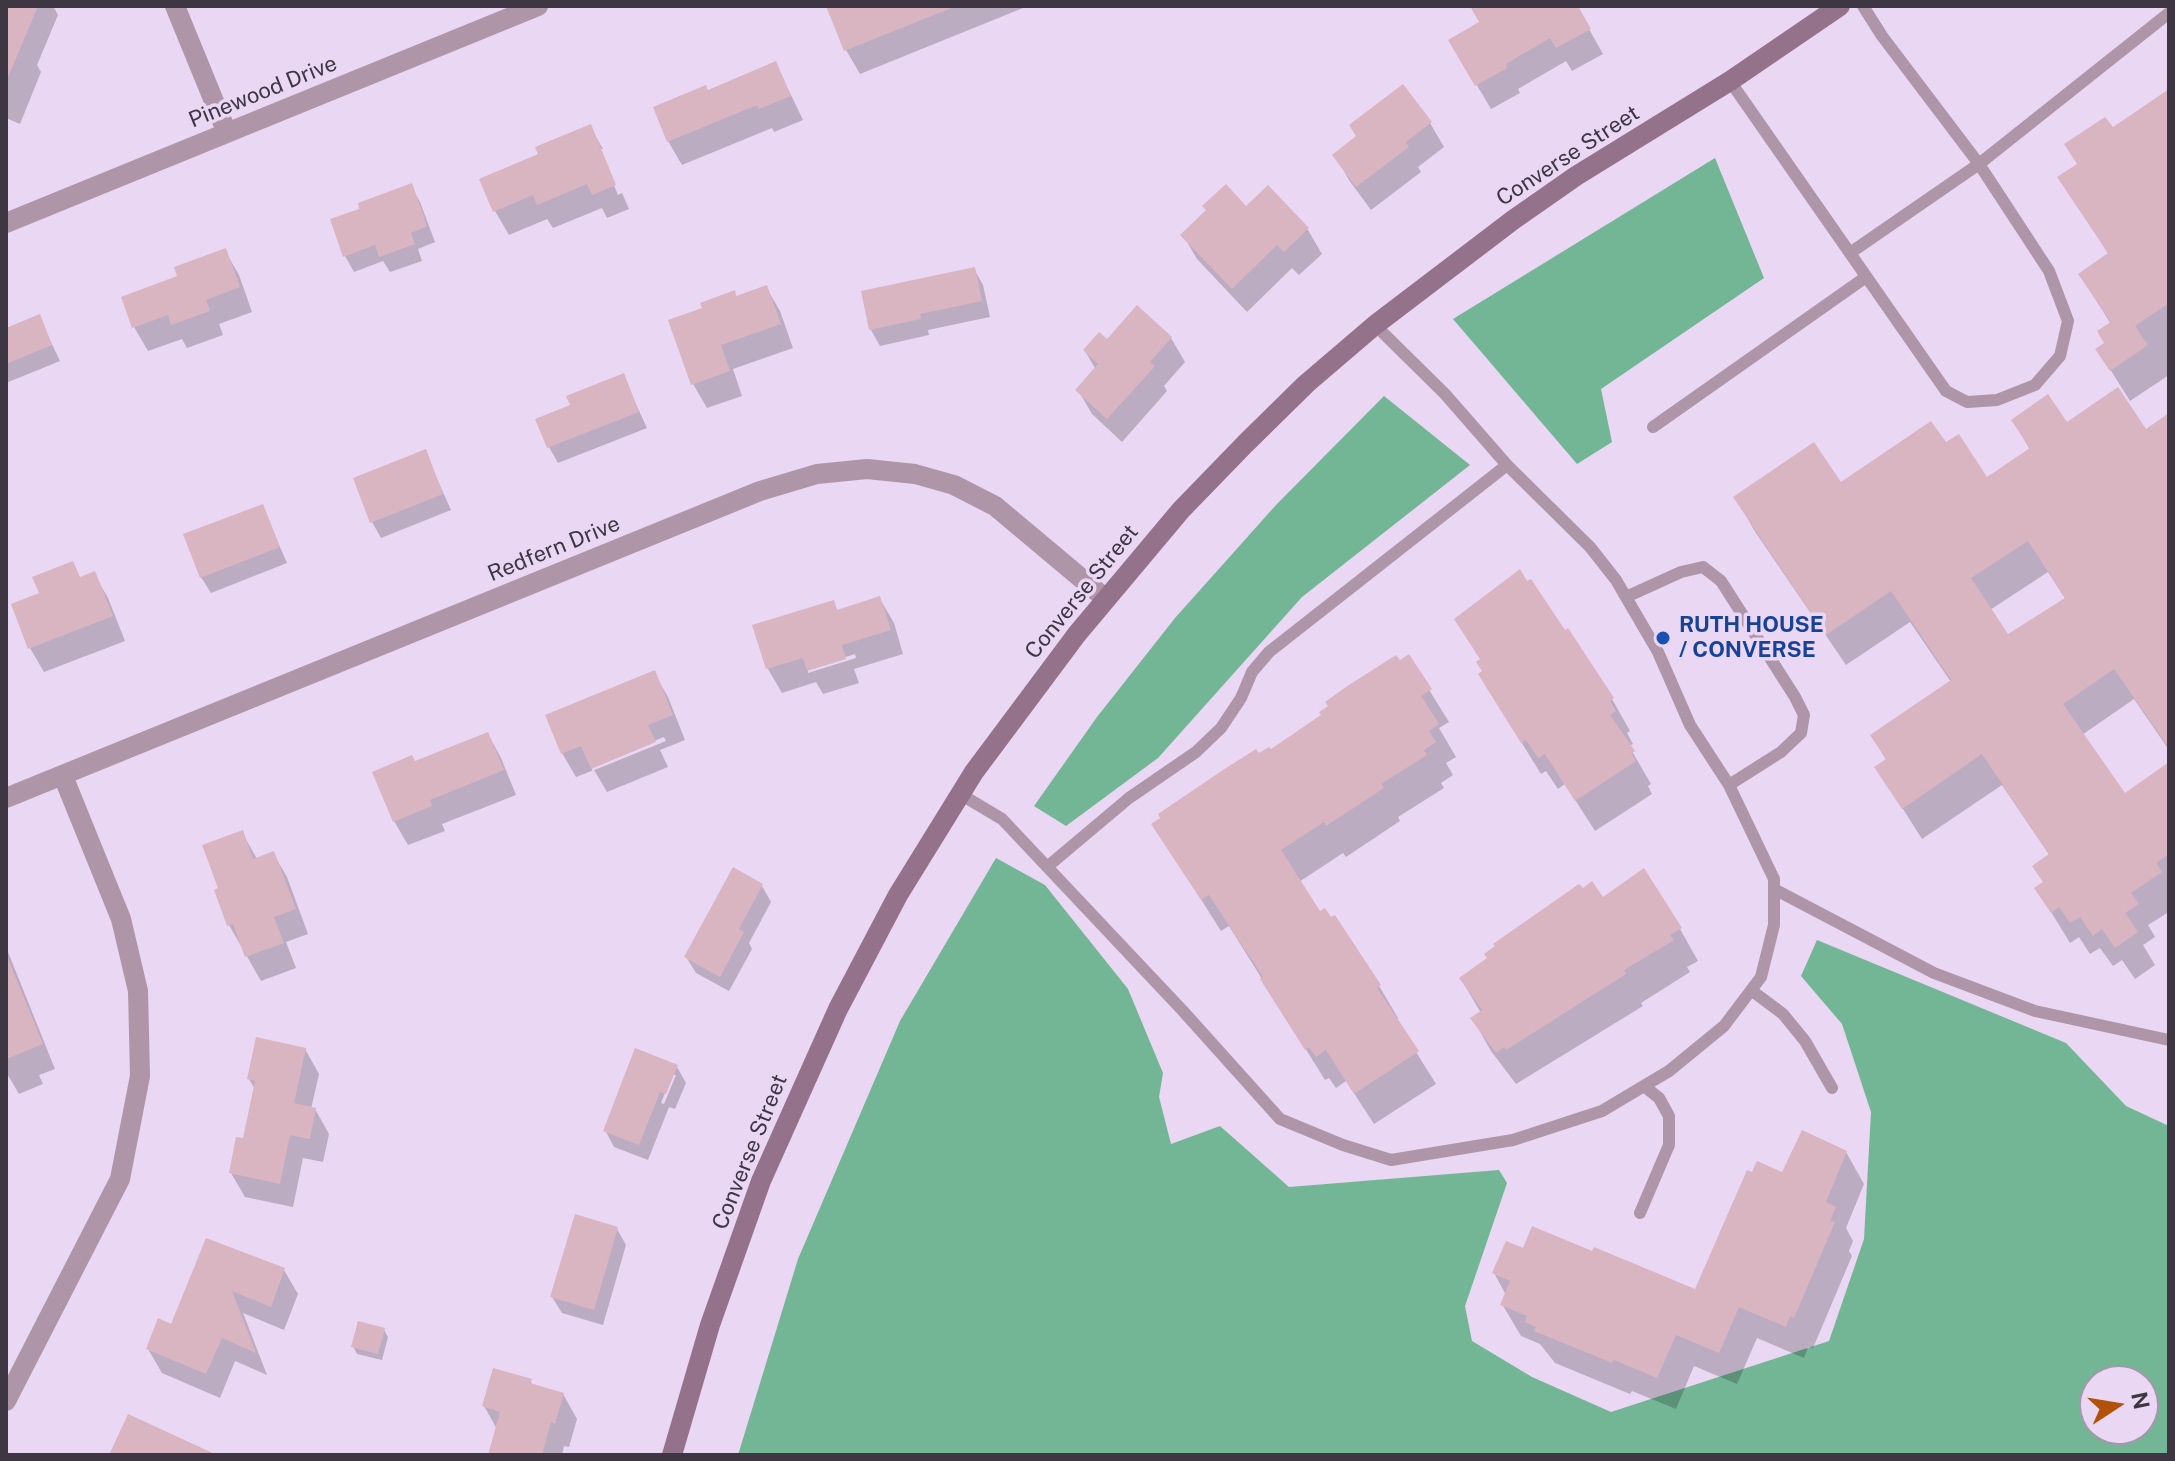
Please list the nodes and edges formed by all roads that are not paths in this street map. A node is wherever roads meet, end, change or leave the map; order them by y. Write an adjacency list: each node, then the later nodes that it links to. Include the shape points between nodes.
1 (175, 6): 7 (street)
2 (538, 6): 7 (street, Pinewood Drive)
3 (1840, 6): 6 (main road, Converse Street)
4 (1863, 6): 8 (lane)
5 (2169, 13): 8 (lane)
6 (1730, 81): 10 (lane); 12 (main road, Converse Street, via 1576,176)
7 (227, 133): 9 (street, Pinewood Drive)
8 (1979, 164): 10 (lane); 11 (lane, via 2049,271 2068,321 2060,356 2035,385 1997,400 1967,402 1946,391)
9 (6, 223)
10 (1850, 253): 11 (lane)
11 (1866, 277): 13 (lane)
12 (1375, 325): 14 (lane); 16 (main road, Converse Street, via 1245,444)
13 (1653, 427)
14 (1507, 465): 15 (lane, via 1590,547); 21 (lane, via 1269,652 1221,728)
15 (1626, 597): 18 (lane, via 1658,652 1690,725); 18 (lane, via 1703,567 1721,581 1784,677 1804,715 1801,733)
16 (1106, 599): 17 (street, Redfern Drive, via 995,506 954,485 867,469 817,474 745,497); 19 (main road, Converse Street)
17 (63, 776): 20 (street, Redfern Drive); 28 (street, via 121,919 138,991 140,1076 120,1179)
18 (1729, 785): 22 (lane)
19 (960, 794): 21 (lane, via 1002,819); 29 (main road, Converse Street, via 898,895 814,1059 736,1249)
20 (6, 798)
21 (1047, 867): 25 (lane, via 1280,1119 1343,1145 1391,1160 1513,1140 1602,1111)
22 (1774, 889): 23 (lane, via 1774,925 1761,977); 24 (lane, via 1934,973 2035,1011)
23 (1751, 990): 25 (lane, via 1724,1026); 26 (lane, via 1783,1014)
24 (2169, 1040)
25 (1644, 1086): 27 (lane, via 1669,1116 1669,1145)
26 (1832, 1088)
27 (1640, 1213)
28 (6, 1401)
29 (672, 1455)

